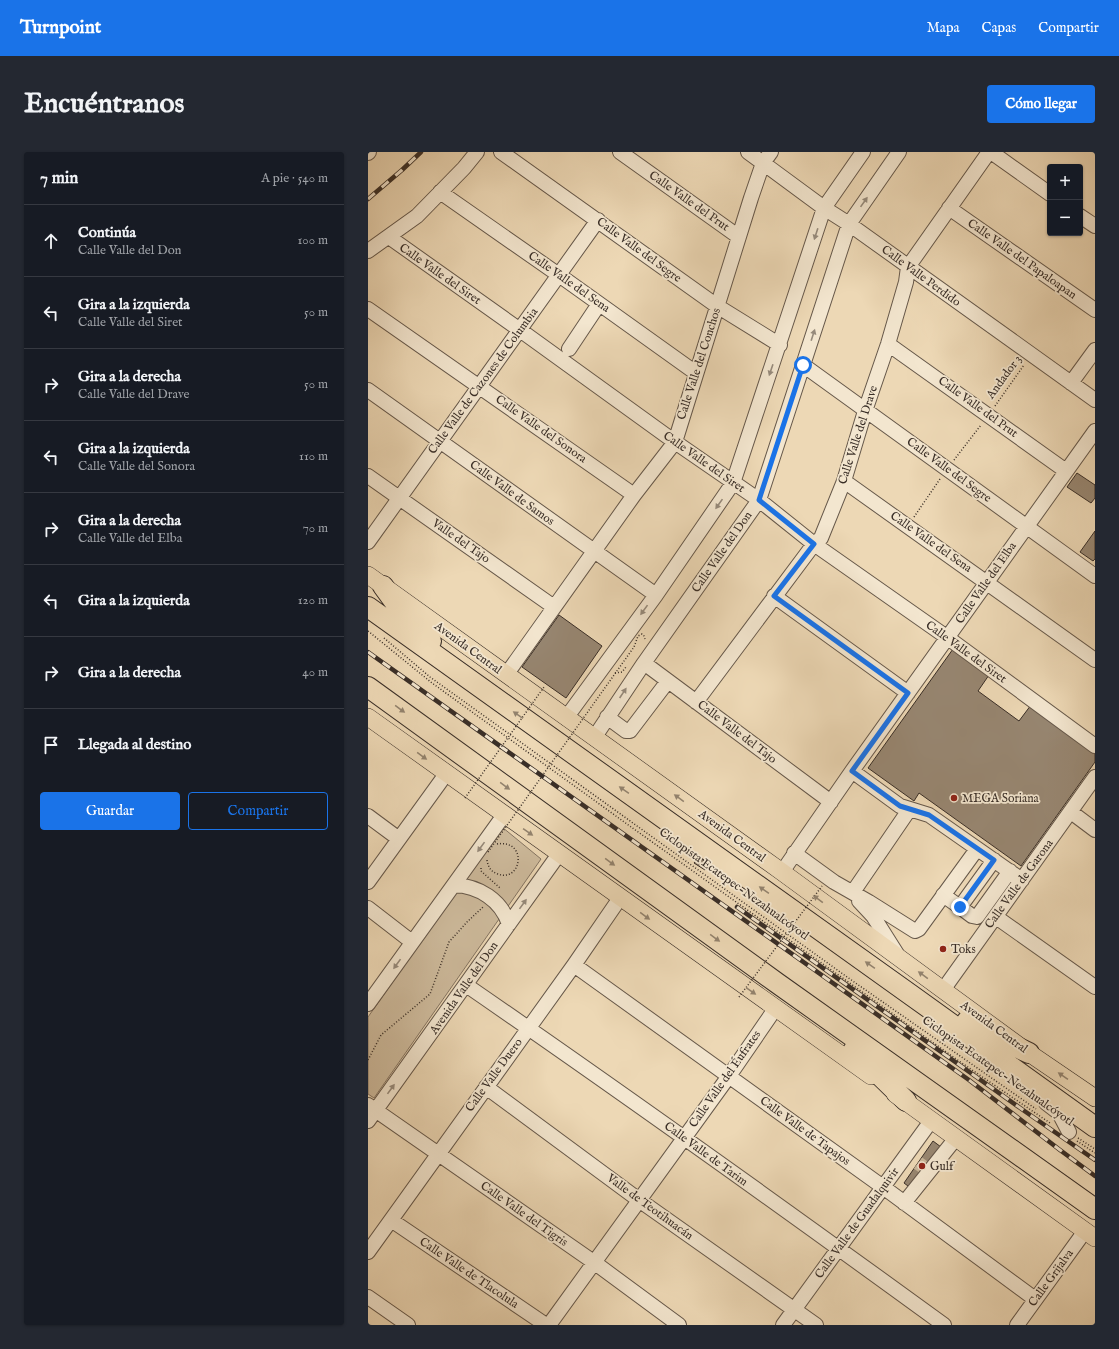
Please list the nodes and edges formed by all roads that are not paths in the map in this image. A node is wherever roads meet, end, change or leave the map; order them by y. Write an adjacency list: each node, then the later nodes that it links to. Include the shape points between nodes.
1 (477, 152): 9 (street)
2 (501, 152): 14 (street, Calle Valle del Segre)
3 (620, 152): 17 (street, Calle Valle del Prut)
4 (748, 152): 8 (street, Calle Valle Perdido)
5 (863, 152): 11 (street)
6 (899, 152): 15 (street, Calle Valle del Don, one-way to 6)
7 (990, 152): 10 (street); 12 (street, Calle Valle del Drave)
8 (767, 158): 11 (street, Calle Valle Perdido); 17 (street, Calle Valle del Conchos)
9 (440, 192): 18 (street, via 417,216); 21 (street, Calle Valle del Sena)
10 (1047, 192)
11 (824, 208): 15 (street, Calle Valle Perdido); 28 (street, one-way to 28)
12 (949, 208): 20 (street, Calle Valle del Drave); 25 (street, Calle Valle del Papaloapan)
13 (1083, 218): 16 (street)
14 (598, 220): 21 (street, Calle Valle de Cazones de Columbia); 23 (street, Calle Valle del Segre)
15 (849, 224): 20 (street, Calle Valle Perdido); 31 (street, Calle Valle del Don, one-way to 15)
16 (1095, 226)
17 (739, 236): 23 (street, Calle Valle del Conchos)
18 (389, 237): 19 (street); 26 (street, Calle Valle del Siret)
19 (368, 251)
20 (908, 267): 27 (street, Calle Valle del Drave); 33 (street, Calle Valle Perdido)
21 (558, 275): 22 (street, Calle Valle del Sena); 26 (street, Calle Valle de Cazones de Columbia)
22 (599, 304): 29 (street); 32 (street, Calle Valle del Sena)
23 (717, 306): 28 (street, Calle Valle del Segre); 32 (street, Calle Valle del Conchos)
24 (368, 309): 34 (street, Calle Valle del Sonora)
25 (1095, 310)
26 (520, 330): 34 (street, Calle Valle de Cazones de Columbia); 40 (street, Calle Valle del Siret)
27 (888, 344): 37 (street, Calle Valle del Drave); 41 (street, Calle Valle del Prut)
28 (780, 345): 44 (street, one-way to 44)
29 (569, 349)
30 (1095, 350): 33 (street)
31 (803, 365): 37 (street, Calle Valle del Segre); 47 (street, Calle Valle del Don)
32 (696, 373): 40 (street, Calle Valle del Conchos)
33 (1071, 383): 36 (street, Calle Valle Perdido)
34 (479, 386): 39 (street, Calle Valle de Cazones de Columbia); 45 (street, Calle Valle del Sonora)
35 (368, 390): 39 (street, Calle Valle de Samos)
36 (1095, 400)
37 (865, 411): 43 (street, Calle Valle del Drave); 48 (street, Calle Valle del Segre)
38 (1095, 431): 41 (street, Calle Valle del Elba)
39 (440, 441): 46 (street, Calle Valle de Cazones de Columbia); 51 (street, Calle Valle de Samos)
40 (675, 442): 44 (street, Calle Valle del Siret); 45 (street, Calle Valle del Conchos)
41 (1066, 471): 48 (street, Calle Valle del Elba)
42 (368, 476): 46 (street, Valle del Tajo)
43 (844, 480): 50 (street, Calle Valle del Drave, via 826,530 822,538); 54 (street, Calle Valle del Sena)
44 (733, 483): 47 (street, Calle Valle del Siret); 55 (street, one-way to 55)
45 (634, 495): 51 (street, Calle Valle del Conchos)
46 (399, 498): 49 (street, Calle Valle de Cazones de Columbia); 58 (street, Valle del Tajo)
47 (759, 500): 50 (street, Calle Valle del Siret); 61 (street, Calle Valle del Don)
48 (1026, 526): 52 (street, Calle Valle del Segre); 54 (street, Calle Valle del Elba)
49 (368, 542)
50 (814, 544): 56 (street, Calle Valle del Drave); 59 (street, Calle Valle del Siret)
51 (594, 552): 55 (street, Calle Valle de Samos); 58 (street, Calle Valle del Conchos)
52 (1095, 576)
53 (375, 581): 62 (highway); 63 (main road, Avenida Central)
54 (987, 582): 59 (street, Calle Valle del Elba); 60 (street, Calle Valle del Sena)
55 (656, 595): 70 (street, one-way to 70)
56 (774, 596): 66 (street); 67 (street, Calle Valle del Drave)
57 (368, 607): 62 (highway, Avenida Central)
58 (554, 607): 63 (street, Calle Valle del Conchos)
59 (948, 638): 66 (street, Calle Valle del Elba); 72 (street, Calle Valle del Siret)
60 (1095, 660)
61 (644, 663): 64 (street, Calle Valle del Tajo); 69 (street, Calle Valle del Don, one-way to 61)
62 (456, 670): 106 (highway, Avenida Central, one-way to 62)
63 (506, 675): 70 (main road, Avenida Central)
64 (668, 681): 67 (street, Calle Valle del Tajo); 69 (street, via 630,731 626,731)
65 (369, 686): 102 (highway, one-way to 102)
66 (908, 693): 73 (street, Calle Valle del Elba)
67 (696, 702): 76 (street, Calle Valle del Tajo)
68 (368, 717): 74 (main road, one-way to 74)
69 (607, 717): 71 (street, Calle Valle del Don)
70 (566, 718): 71 (main road, Avenida Central)
71 (594, 738): 88 (main road, Avenida Central, one-way to 71)
72 (1095, 746)
73 (852, 771): 76 (street, Calle Valle del Elba); 77 (street)
74 (446, 774): 79 (main road); 82 (street)
75 (1095, 777): 78 (street, Calle Valle de Garona)
76 (831, 802): 85 (street, Calle Valle del Elba)
77 (909, 810): 83 (street, via 929,815); 92 (street)
78 (1071, 812): 81 (street); 89 (street, Calle Valle de Garona)
79 (504, 815): 84 (main road, one-way to 84); 91 (street, one-way to 91)
80 (368, 816): 82 (street)
81 (1095, 830)
82 (400, 839): 90 (street)
83 (977, 849): 86 (street); 93 (street)
84 (559, 854): 94 (main road); 98 (street, Avenida Valle del Don, one-way to 84)
85 (794, 854): 88 (street, Calle Valle del Elba); 92 (street)
86 (994, 860): 87 (street); 95 (street)
87 (1010, 871): 89 (street); 95 (street, via 977,917)
88 (782, 872): 100 (main road, Avenida Central, one-way to 88)
89 (1022, 880): 97 (street, Calle Valle de Garona)
90 (368, 882)
91 (454, 885): 98 (street, via 475,889 492,899 506,916); 99 (street)
92 (853, 892): 93 (street, via 915,931); 100 (street, via 873,916)
93 (943, 895): 95 (street)
94 (620, 898): 101 (street, Calle Valle Duero); 108 (main road, one-way to 108)
95 (960, 907)
96 (368, 908): 99 (street)
97 (996, 917): 104 (street); 105 (street, Calle Valle de Garona)
98 (509, 924): 103 (street, Avenida Valle del Don)
99 (412, 942): 107 (street, one-way to 107)
100 (899, 958): 105 (main road, Avenida Central, one-way to 100)
101 (574, 965): 109 (street, Calle Valle Duero); 111 (street, Calle Valle de Tapajos)
102 (777, 983): 115 (highway, via 813,1018 866,1060); 127 (highway)
103 (466, 985): 109 (street, Calle Valle de Tarim); 116 (street, Avenida Valle del Don, one-way to 103)
104 (1095, 987)
105 (943, 990): 110 (main road, Avenida Central)
106 (911, 995): 110 (highway, via 952,1011 985,1032); 112 (highway, Avenida Central)
107 (368, 1004)
108 (775, 1009): 111 (street, Calle Valle del Éufrates); 115 (main road)
109 (529, 1028): 113 (street, Calle Valle Duero); 120 (street, Calle Valle de Tarim)
110 (1029, 1053): 114 (main road, Avenida Central, one-way to 110)
111 (729, 1076): 120 (street, Calle Valle del Éufrates); 124 (street, Calle Valle de Tapajos)
112 (1035, 1084): 118 (highway, Avenida Central); 119 (street, via 1038,1098 1059,1113)
113 (486, 1086): 122 (street, Calle Valle Duero); 125 (street, Valle de Teotihuacán)
114 (1095, 1098)
115 (906, 1101): 117 (main road)
116 (371, 1112): 122 (street, Calle Valle del Tigris)
117 (931, 1121): 121 (main road); 123 (street, Calle Valle de Guadalquivir)
118 (1095, 1128)
119 (1072, 1136)
120 (684, 1138): 125 (street, Calle Valle del Éufrates); 130 (street, Calle Valle de Tarim)
121 (956, 1138): 123 (street); 129 (main road)
122 (438, 1154): 128 (street, Calle Valle Duero); 132 (street, Calle Valle del Tigris)
123 (920, 1165): 124 (street, Calle Valle de Guadalquivir); 126 (street)
124 (883, 1187): 126 (street, Calle Valle de Tapajos); 130 (street, Calle Valle de Guadalquivir)
125 (640, 1200): 132 (street, Calle Valle del Éufrates); 135 (street, Valle de Teotihuacán)
126 (904, 1203): 134 (street, Calle Valle de Tapajos)
127 (1095, 1209)
128 (391, 1220): 131 (street, Calle Valle Duero); 137 (street, Calle Valle de Tlacolula)
129 (1090, 1234): 134 (street, Calle Grijalva)
130 (838, 1248): 135 (street, Calle Valle de Guadalquivir); 141 (street, Calle Valle de Tarim)
131 (368, 1252)
132 (594, 1263): 137 (street, Calle Valle del Éufrates); 138 (street, Calle Valle del Tigris)
133 (368, 1297): 136 (street)
134 (1035, 1299): 142 (street, Calle Grijalva)
135 (794, 1309): 139 (street, Calle Valle de Guadalquivir); 140 (street, Valle de Teotihuacán)
136 (408, 1325)
137 (548, 1325)
138 (679, 1325)
139 (783, 1325)
140 (816, 1325)
141 (944, 1325)
142 (1017, 1325)

